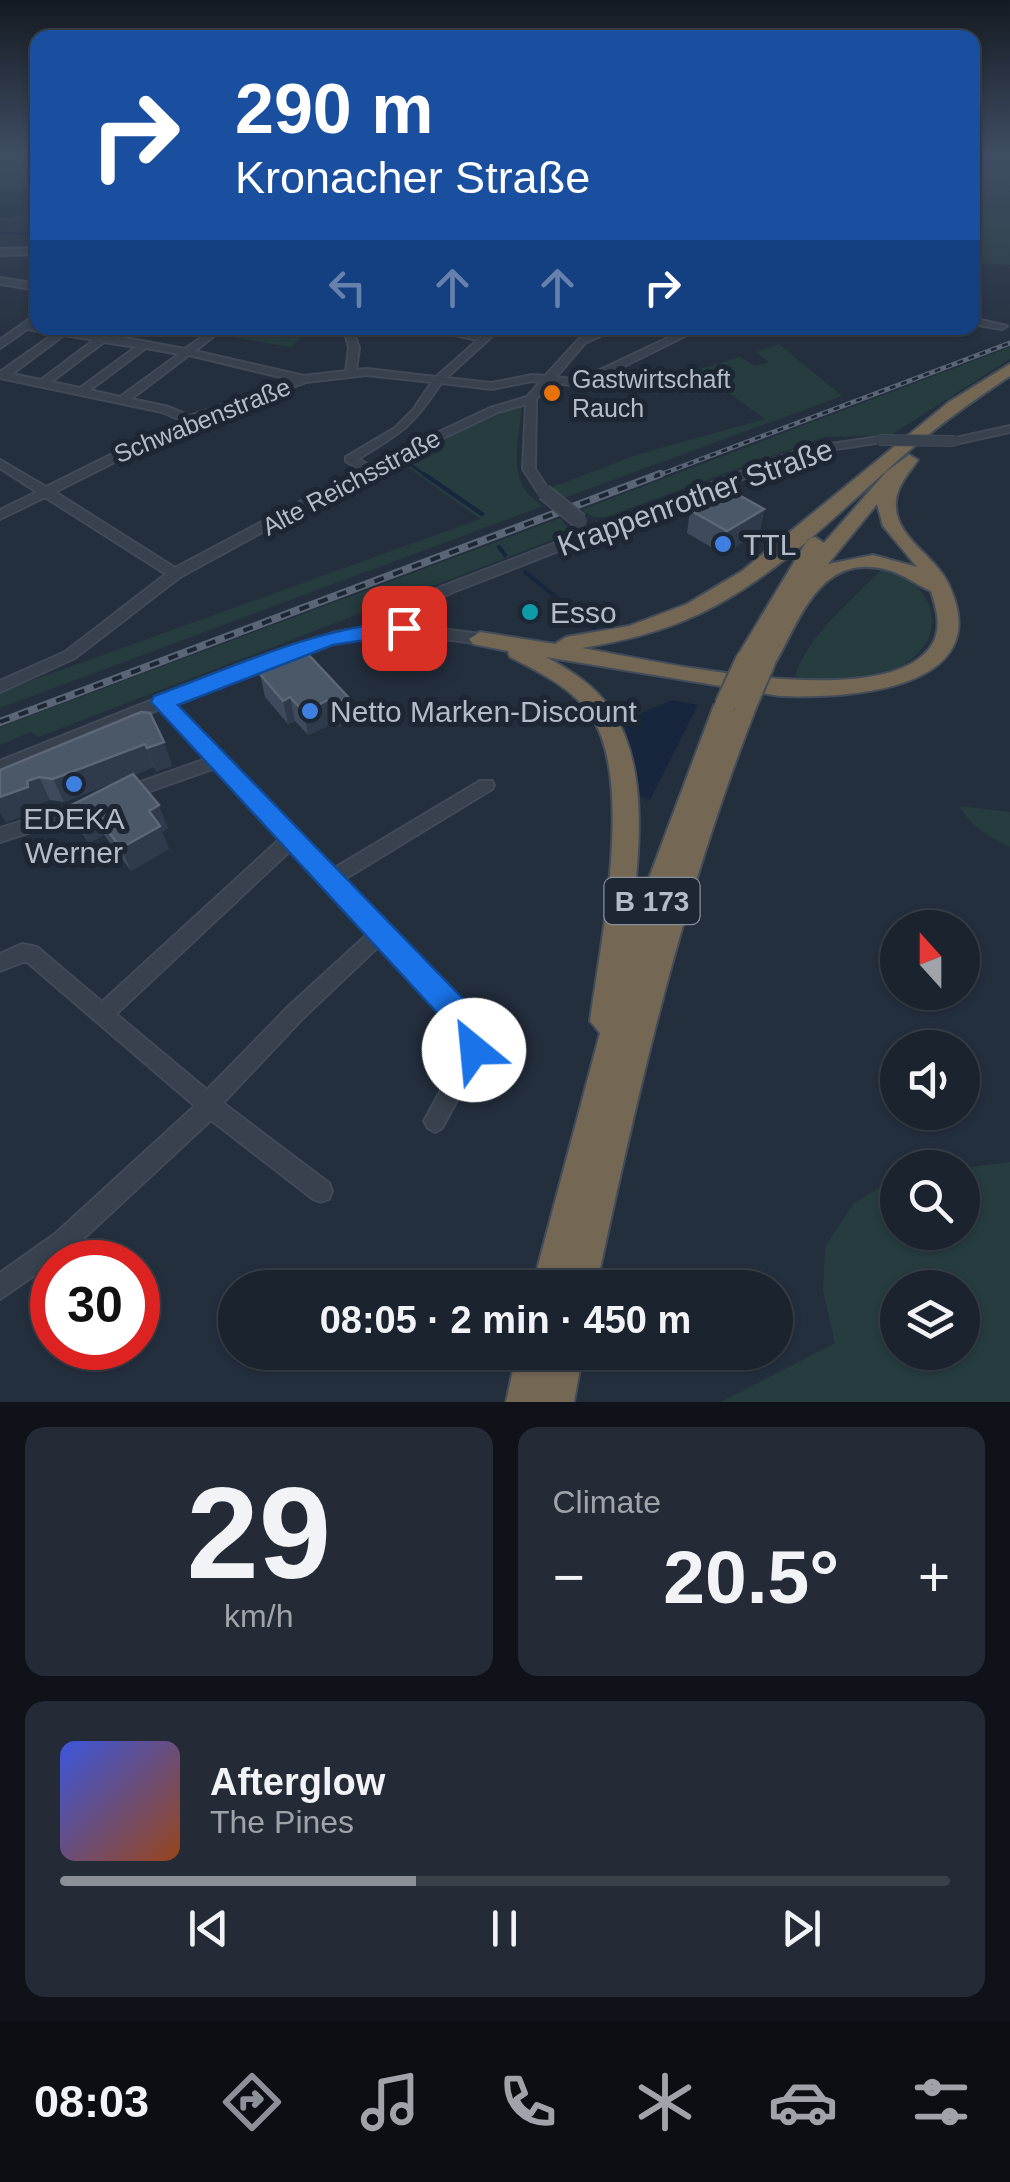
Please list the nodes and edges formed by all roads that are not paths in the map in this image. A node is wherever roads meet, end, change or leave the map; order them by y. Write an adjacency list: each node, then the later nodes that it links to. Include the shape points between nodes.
1 (30, 251): 2 (street)
2 (0, 252)
3 (0, 281): 4 (street)
4 (30, 285)
5 (30, 322): 7 (street)
6 (980, 322): 8 (street)
7 (24, 326): 9 (street); 23 (street)
8 (1002, 326)
9 (30, 327)
10 (58, 335): 27 (street)
11 (87, 335): 19 (street)
12 (210, 335): 24 (street)
13 (350, 335): 26 (street)
14 (469, 335): 20 (street)
15 (488, 335): 20 (street)
16 (580, 335): 21 (street)
17 (596, 335): 21 (street)
18 (674, 335): 30 (street, via 604,372)
19 (104, 337): 22 (street); 32 (street)
20 (484, 338): 29 (street)
21 (588, 338): 30 (street)
22 (146, 344): 24 (street); 33 (street)
23 (0, 345)
24 (187, 352): 28 (street); 35 (street)
25 (1010, 369): 41 (highway, B 173, via 936,418)
26 (351, 372): 28 (street, Schwabenstraße); 29 (street, Schwabenstraße)
27 (2, 375): 32 (street)
28 (304, 379): 36 (street, Schwabenstraße)
29 (439, 379): 30 (street, Schwabenstraße, via 492,386); 40 (street, via 399,430 350,459)
30 (548, 380): 34 (street)
31 (1010, 382): 38 (highway, B 173)
32 (44, 383): 33 (street)
33 (84, 392): 35 (street)
34 (530, 399): 40 (street, Alte Reichsstraße); 44 (street, bridge, via 529,469 544,492)
35 (122, 400): 36 (street)
36 (190, 420): 42 (street, Schwabenstraße)
37 (1008, 432): 44 (street, Krappenrother Straße, bridge, via 808,450)
38 (909, 460): 46 (highway, B 173, via 857,513); 47 (highway, via 890,487 889,518)
39 (0, 462): 42 (street)
40 (368, 470): 45 (street, Alte Reichsstraße)
41 (870, 474): 49 (highway, via 756,571 690,613 612,640); 50 (highway, B 173, via 795,572)
42 (42, 492): 43 (street, Schwabenstraße); 45 (street)
43 (0, 514)
44 (594, 533): 48 (street, Krappenrother Straße, via 423,600)
45 (176, 574): 51 (street, Alte Reichsstraße, via 70,655)
46 (799, 595): 47 (highway, via 836,565 869,560 907,568); 50 (highway, B 173)
47 (944, 596): 49 (highway, via 949,626 934,655 898,679 867,687 780,688)
48 (404, 628): 49 (street); 52 (street, via 342,635)
49 (500, 642): 65 (highway, via 588,697 611,729 620,762 619,896)
50 (756, 661): 53 (highway, B 173, bridge)
51 (0, 688)
52 (162, 702): 54 (street); 55 (street)
53 (735, 707): 65 (highway, B 173, via 676,828 634,952); 70 (highway, B 173, via 653,972)
54 (217, 761): 57 (street); 60 (street)
55 (0, 768)
56 (486, 784): 61 (street)
57 (116, 797)
58 (98, 803): 59 (street)
59 (0, 835)
60 (290, 840): 61 (street); 64 (street)
61 (330, 879): 62 (street)
62 (382, 932): 66 (street); 67 (street, via 472,1035 474,1050)
63 (0, 963): 64 (street, via 30,953)
64 (104, 1012): 66 (street)
65 (595, 1102): 69 (highway, B 173)
66 (209, 1105): 68 (street); 71 (street, via 62,1242)
67 (435, 1122)
68 (321, 1191)
69 (554, 1270)
70 (582, 1270)
71 (0, 1288)
72 (532, 1370): 74 (highway)
73 (560, 1370): 75 (highway)
74 (524, 1402)
75 (554, 1402)

